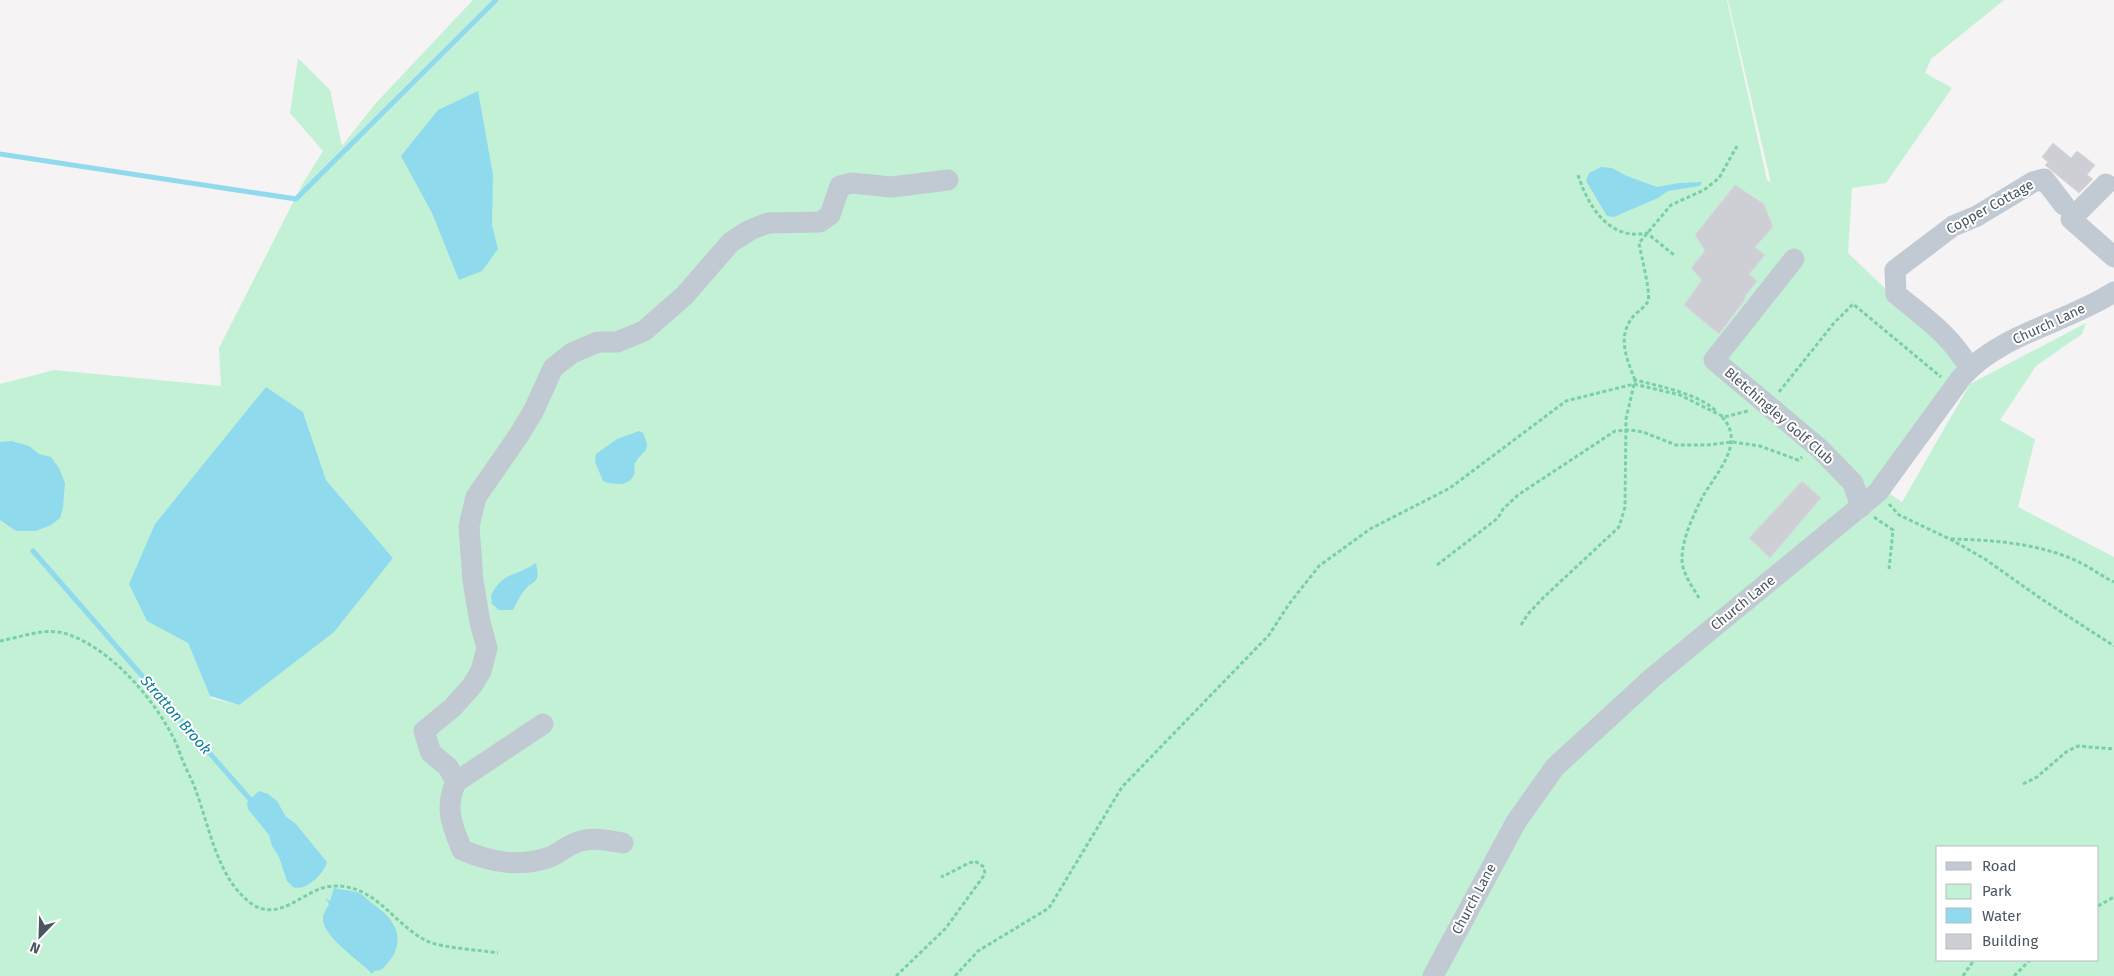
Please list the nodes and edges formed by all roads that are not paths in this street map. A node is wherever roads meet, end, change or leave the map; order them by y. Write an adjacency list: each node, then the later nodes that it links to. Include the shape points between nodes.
1 (948, 180): 10 (street, via 891,187 852,183 840,186 830,215 820,222 768,223 750,230 731,242 685,295 644,331 618,342 598,342 572,353 553,368 529,418 476,496 468,526 473,581 487,648 481,671 472,686 424,731 431,753 448,767)
2 (2106, 184): 4 (street, via 2071,219)
3 (2064, 205): 7 (street, Copper Cottage, via 2044,179 2033,182 1977,216 1953,226 1895,270 1896,294 1945,334)
4 (2114, 257)
5 (1794, 259): 8 (street, Bletchingley Golf Club, via 1714,360 1820,449 1853,482)
6 (2114, 292): 7 (street, Church Lane, via 1986,354)
7 (1970, 369): 8 (street, Church Lane, via 1878,492)
8 (1861, 507): 12 (street, Church Lane, via 1652,678 1555,766 1516,822)
9 (543, 724): 10 (street)
10 (456, 782): 11 (street, via 450,795 449,810 454,830 462,850 482,858 499,863 530,861 548,858 586,839)
11 (623, 843)
12 (1433, 976)

